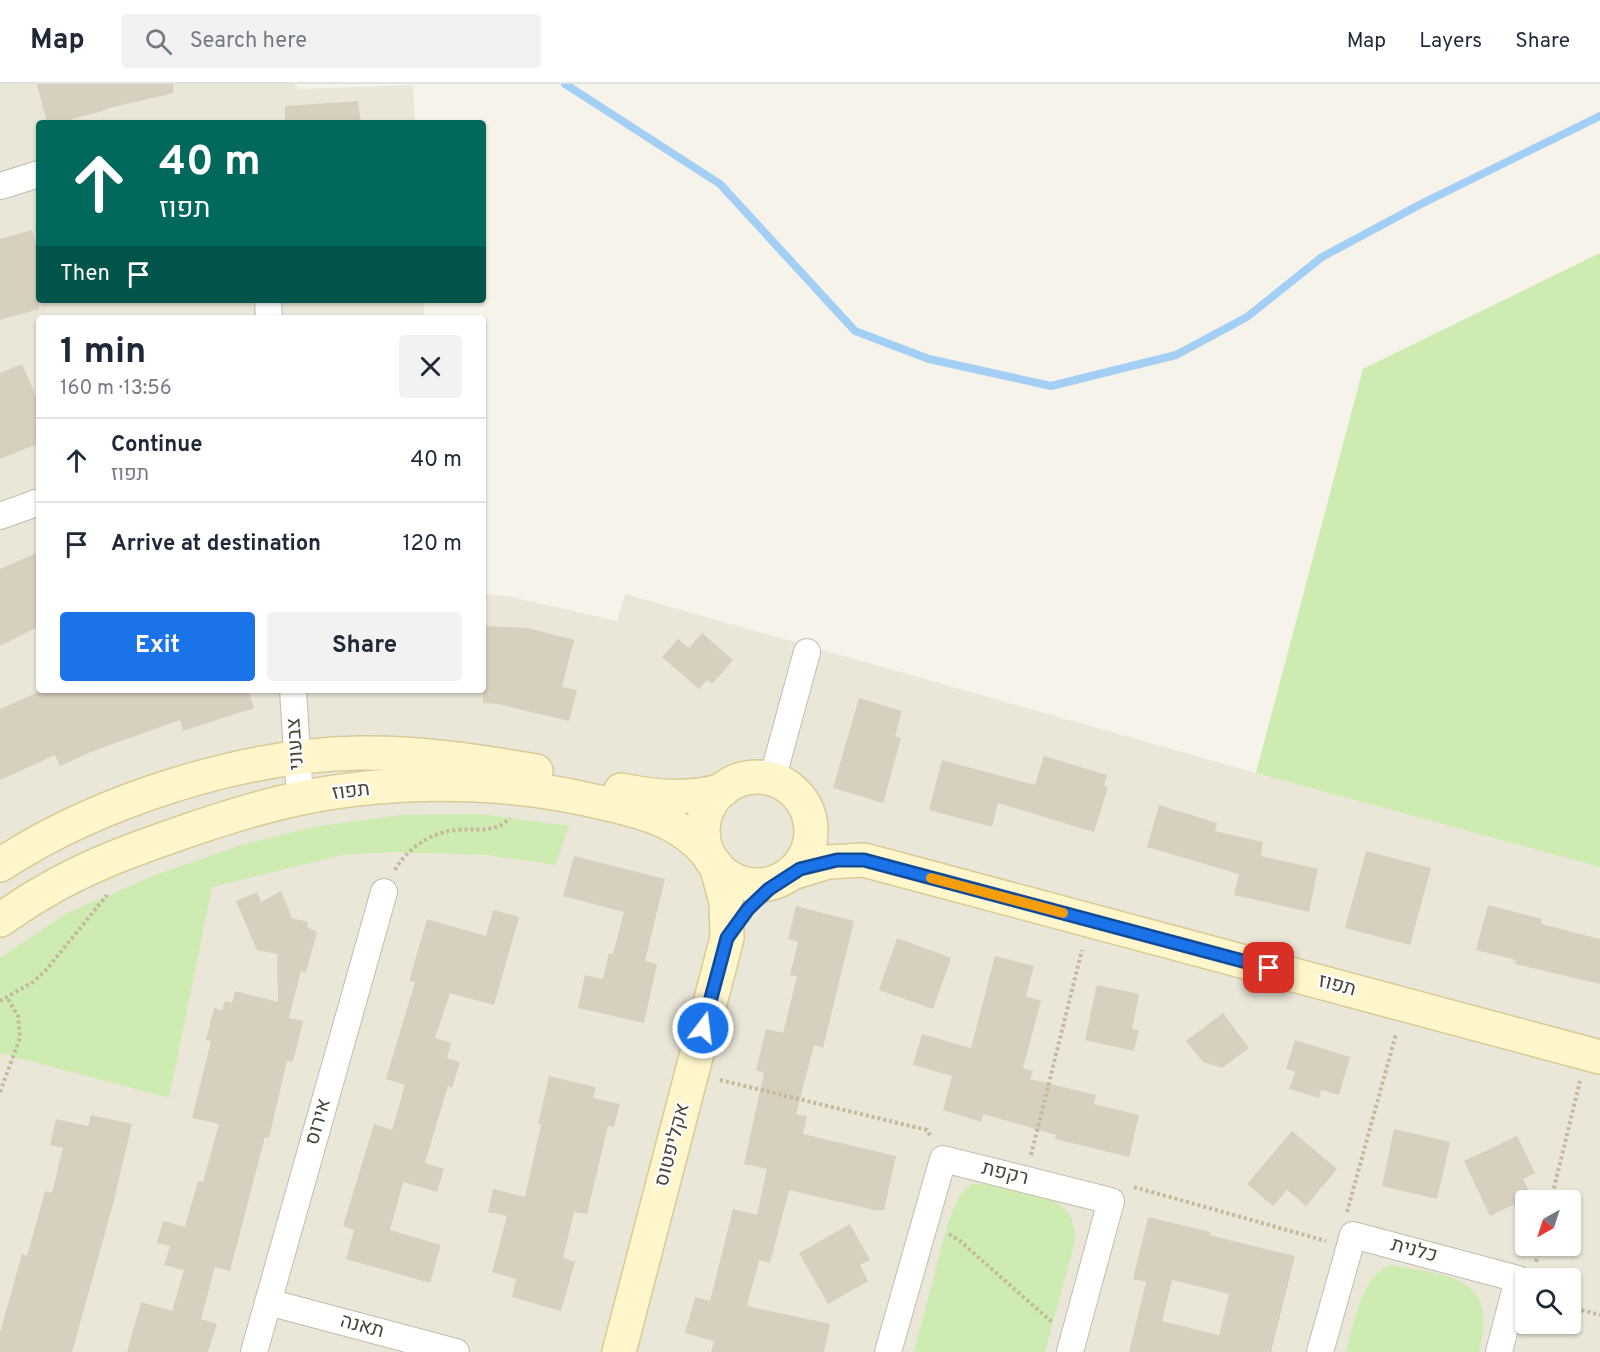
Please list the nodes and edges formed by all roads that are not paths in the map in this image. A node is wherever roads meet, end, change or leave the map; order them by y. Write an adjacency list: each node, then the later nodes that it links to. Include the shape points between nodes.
1 (36, 175): 2 (street)
2 (0, 186)
3 (36, 503): 4 (street)
4 (0, 516)
5 (807, 652): 8 (street)
6 (293, 693): 7 (street, צבעוני)
7 (297, 758): 9 (street, תפוז, via 414,754 477,761 640,794 687,796); 10 (street, צבעוני); 14 (street, תפוז, via 216,774 131,801 73,824)
8 (772, 780): 9 (street, via 741,780); 11 (street, via 791,790)
9 (723, 790): 13 (street, via 710,807 704,826 706,847)
10 (300, 799): 13 (street, תפוז, via 424,785 528,790 577,797 651,815 687,834); 17 (street, תפוז, via 229,816 147,844 42,892)
11 (807, 813): 12 (street, תפוז, via 828,835); 15 (street, via 811,826 809,846 799,865)
12 (864, 860): 15 (street, תפוז, via 828,862); 19 (street, תפוז)
13 (713, 861): 15 (street, via 733,879 753,885 773,883); 18 (street, אקליפטוס, via 726,902)
14 (0, 865)
15 (787, 876): 18 (street, אקליפטוס, via 748,909)
16 (384, 892): 20 (street, אירוס)
17 (0, 920)
18 (727, 938): 24 (street, אקליפטוס)
19 (1594, 1055)
20 (268, 1302): 22 (street, אירוס); 23 (street, תאנה)
21 (1071, 1346): 25 (street, רקפת, via 1111,1201 943,1159)
22 (254, 1352)
23 (456, 1352)
24 (619, 1352)
25 (888, 1352)
26 (1320, 1352): 27 (street, כלנית, via 1351,1242 1518,1278)
27 (1499, 1352)

